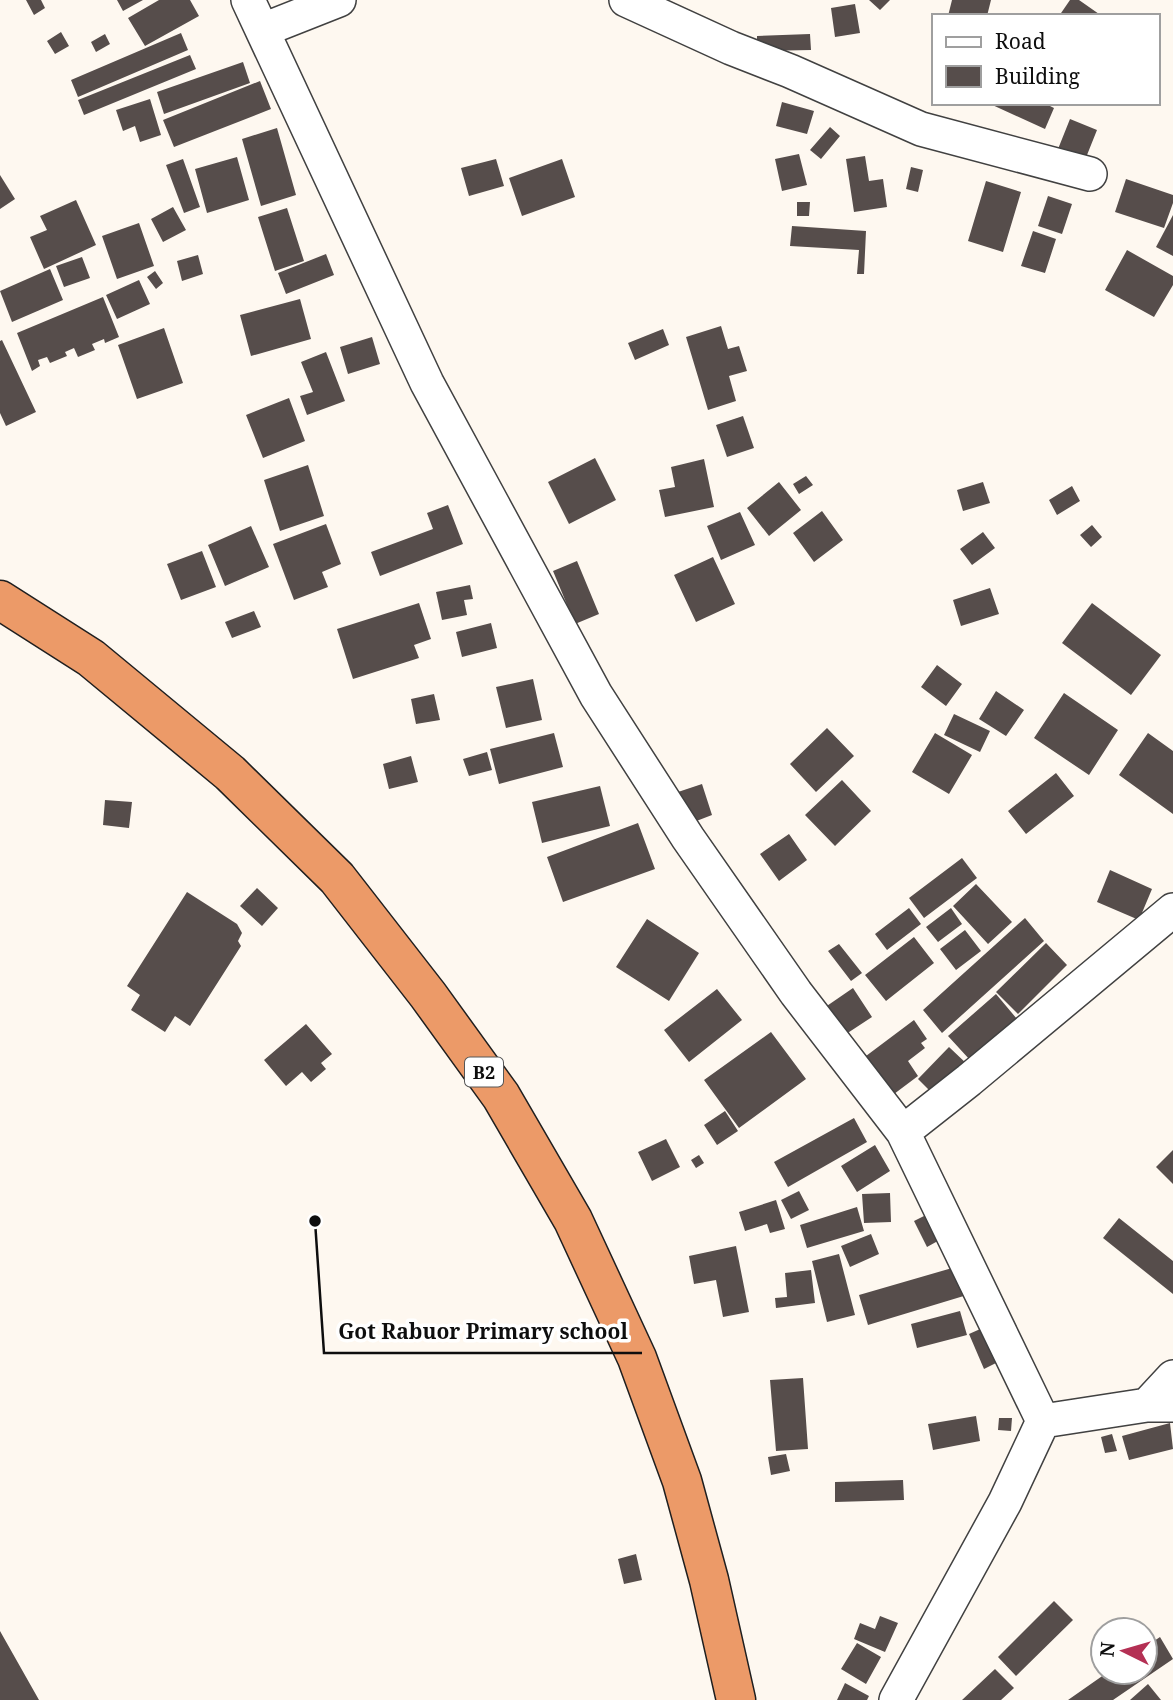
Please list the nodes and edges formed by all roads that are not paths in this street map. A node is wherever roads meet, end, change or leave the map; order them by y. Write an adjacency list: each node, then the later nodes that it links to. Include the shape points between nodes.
1 (248, 0): 4 (street)
2 (339, 0): 4 (street)
3 (626, 0): 5 (street, via 921,129)
4 (263, 30): 8 (street, via 427,383 596,695 796,993)
5 (1090, 174)
6 (0, 600): 12 (highway, B2, via 91,658 230,773 337,878 501,1096 573,1220 637,1358 682,1481)
7 (1173, 910): 8 (street)
8 (903, 1132): 11 (street)
9 (1173, 1377): 10 (street)
10 (1160, 1405): 11 (street)
11 (1043, 1421): 13 (street, via 1005,1502)
12 (736, 1700)
13 (896, 1700)

